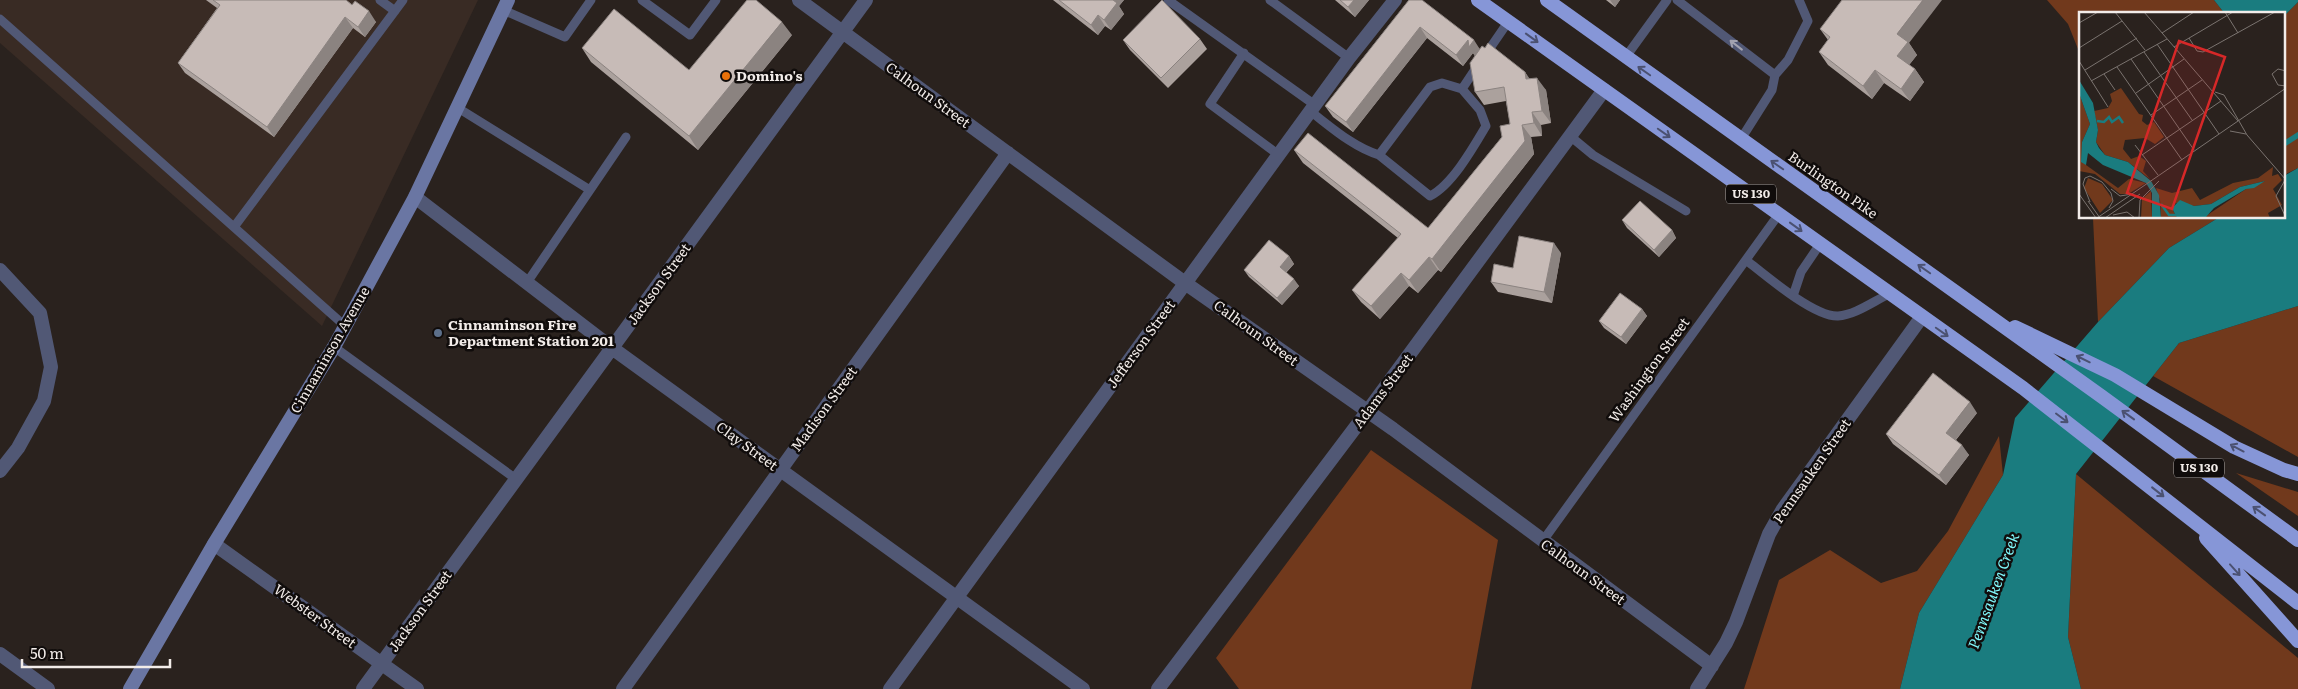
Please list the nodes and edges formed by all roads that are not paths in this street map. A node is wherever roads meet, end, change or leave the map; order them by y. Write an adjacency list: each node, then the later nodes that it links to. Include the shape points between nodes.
1 (380, 0): 17 (lane)
2 (403, 0): 17 (lane)
3 (591, 0): 16 (lane, via 565,37)
4 (642, 0): 5 (lane, via 690,35)
5 (716, 0)
6 (799, 0): 20 (street, Calhoun Street)
7 (866, 0): 20 (street, Jackson Street)
8 (1168, 0): 21 (lane)
9 (1270, 0): 22 (lane)
10 (1395, 0): 22 (street, Jefferson Street)
11 (1478, 0): 19 (highway, US 130)
12 (1547, 0): 23 (highway, Burlington Pike / US 130)
13 (1667, 0): 23 (lane)
14 (1676, 0): 24 (lane, one-way to 14)
15 (1799, 0): 24 (lane, via 1808,21 1788,60)
16 (506, 5): 27 (main road, Cinnaminson Avenue)
17 (395, 11): 39 (lane)
18 (0, 19): 39 (lane)
19 (1508, 22): 25 (lane); 26 (highway, US 130, one-way to 26)
20 (842, 32): 32 (street, Calhoun Street); 51 (street, Jackson Street)
21 (1244, 53): 28 (lane); 33 (lane, via 1210,104)
22 (1349, 58): 28 (street, Jefferson Street)
23 (1625, 58): 31 (highway, Burlington Pike / US 130, one-way to 23)
24 (1775, 75): 31 (lane, via 1772,90)
25 (1462, 89): 34 (lane, via 1442,83 1430,87); 34 (lane, via 1480,110 1486,126 1440,191 1430,196)
26 (1604, 90): 29 (street, Adams Street); 38 (highway, US 130, one-way to 38)
27 (458, 108): 35 (lane); 36 (main road, Cinnaminson Avenue)
28 (1313, 108): 33 (street, Jefferson Street); 34 (lane, via 1339,134)
29 (1570, 136): 37 (lane, via 1593,155); 52 (street, Adams Street)
30 (626, 137): 35 (lane)
31 (1741, 139): 47 (highway, Burlington Pike / US 130, one-way to 31)
32 (1008, 153): 43 (street, Calhoun Street); 53 (street, Madison Street)
33 (1278, 154): 43 (street, Jefferson Street)
34 (1379, 155)
35 (590, 190): 44 (lane)
36 (415, 197): 44 (street, Clay Street); 49 (main road, Cinnaminson Avenue)
37 (1686, 211)
38 (1779, 214): 40 (highway, US 130, one-way to 40); 41 (lane, Washington Street)
39 (234, 226): 49 (lane)
40 (1820, 244): 45 (highway, US 130); 46 (lane, via 1801,272)
41 (1746, 260): 46 (lane); 59 (lane, Washington Street)
42 (0, 270): 54 (street, via 40,313 51,367 44,401 18,448)
43 (1185, 283): 52 (street, Calhoun Street); 61 (street, Jefferson Street)
44 (526, 284): 51 (street, Clay Street)
45 (1888, 294): 46 (lane, via 1837,316); 48 (highway, US 130)
46 (1793, 296)
47 (1982, 311): 55 (highway, one-way to 47, via 2234,447 2115,375); 58 (highway, Burlington Pike / US 130, one-way to 47)
48 (1921, 318): 57 (highway, US 130, one-way to 57, via 2023,388); 66 (street, Pennsauken Street, via 1784,509 1762,550 1736,622)
49 (346, 326): 50 (main road, Cinnaminson Avenue)
50 (334, 347): 56 (lane); 60 (main road, Cinnaminson Avenue)
51 (612, 348): 53 (street, Clay Street); 56 (street, Jackson Street)
52 (1367, 412): 59 (street, Calhoun Street); 74 (street, Adams Street)
53 (780, 470): 61 (street, Clay Street); 71 (street, Madison Street)
54 (0, 471)
55 (2298, 474)
56 (516, 479): 65 (street, Jackson Street)
57 (2178, 508): 62 (highway, US 130); 63 (highway, one-way to 63)
58 (2298, 540)
59 (1542, 542): 66 (street, Calhoun Street)
60 (214, 544): 65 (street, Webster Street); 68 (main road, Cinnaminson Avenue)
61 (956, 597): 72 (street, Jefferson Street); 73 (street, Clay Street)
62 (2298, 603)
63 (2298, 641)
64 (0, 654): 67 (street)
65 (381, 664): 69 (street, Jackson Street); 70 (street, Webster Street)
66 (1712, 666): 75 (street, Pennsauken Street)
67 (48, 689)
68 (130, 689)
69 (363, 689)
70 (417, 689)
71 (623, 689)
72 (890, 689)
73 (1083, 689)
74 (1158, 689)
75 (1698, 689)

